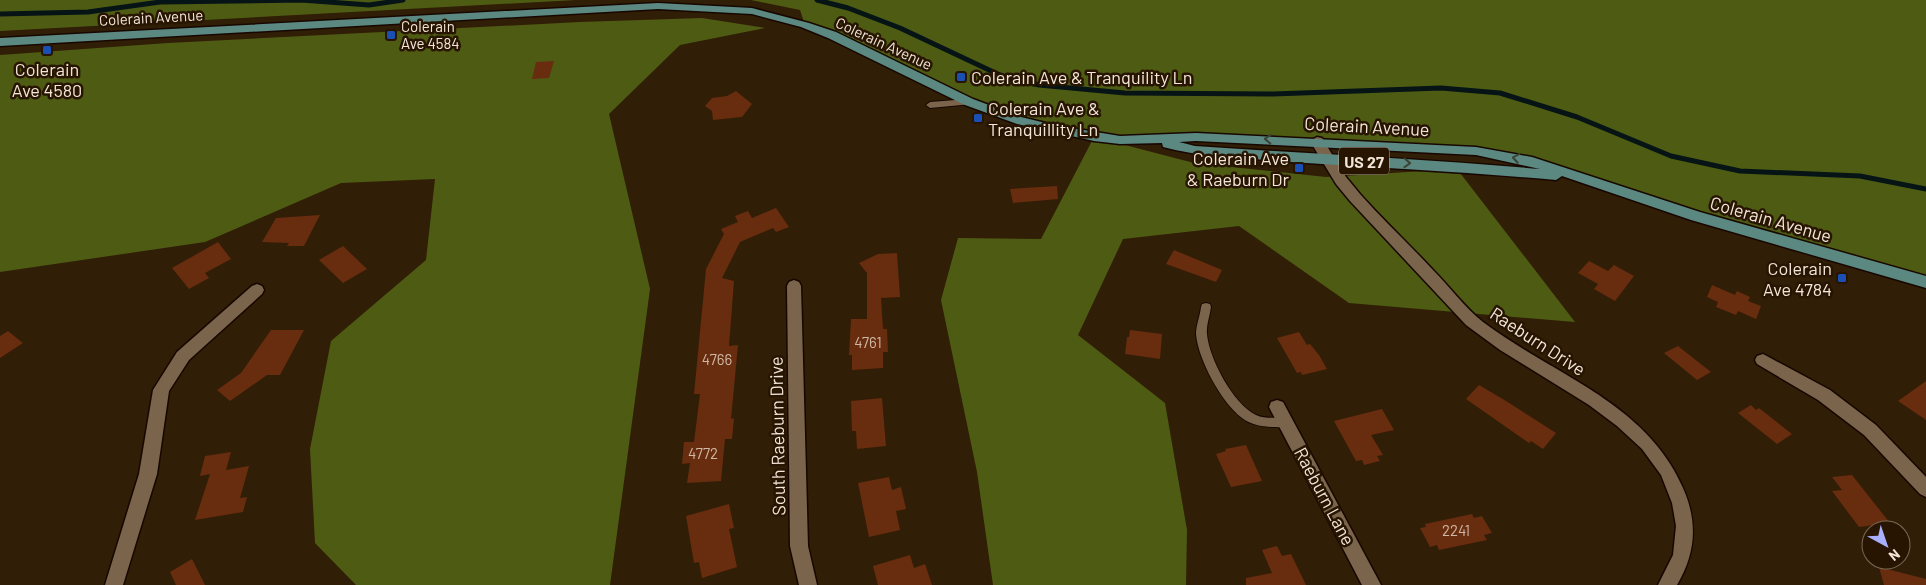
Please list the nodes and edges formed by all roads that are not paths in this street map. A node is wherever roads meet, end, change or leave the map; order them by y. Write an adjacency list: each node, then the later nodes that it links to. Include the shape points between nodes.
1 (0, 42): 2 (main road, Colerain Avenue / US 27, via 658,6 719,8 752,11 832,34)
2 (969, 102): 3 (lane); 4 (main road, Colerain Avenue / US 27, via 1017,120 1054,129 1094,137)
3 (930, 106)
4 (1149, 140): 5 (main road, Colerain Avenue / US 27, one-way to 4, via 1196,137); 6 (main road, Colerain Avenue / US 27, via 1195,150)
5 (1317, 141): 6 (street, Raeburn Drive); 7 (main road, Colerain Avenue / US 27, one-way to 5, via 1527,160 1476,151)
6 (1329, 160): 7 (main road, Colerain Avenue / US 27, one-way to 7, via 1440,165); 19 (street, Raeburn Drive, via 1345,186 1477,326 1623,420 1645,441 1673,482 1685,517 1686,542 1680,566)
7 (1579, 177): 8 (main road, Colerain Avenue / US 27, via 1696,216)
8 (1926, 282)
9 (794, 286): 17 (street, South Raeburn Drive, via 800,546)
10 (257, 290): 16 (street, via 183,356 160,390 148,474)
11 (1206, 306): 14 (lane, via 1202,336 1208,357 1226,392 1242,414 1255,420)
12 (1763, 360): 15 (street, via 1824,396 1870,430)
13 (1277, 407): 14 (street, Raeburn Lane)
14 (1286, 423): 18 (street, Raeburn Lane)
15 (1926, 488)
16 (114, 585)
17 (808, 585)
18 (1372, 585)
19 (1667, 585)

